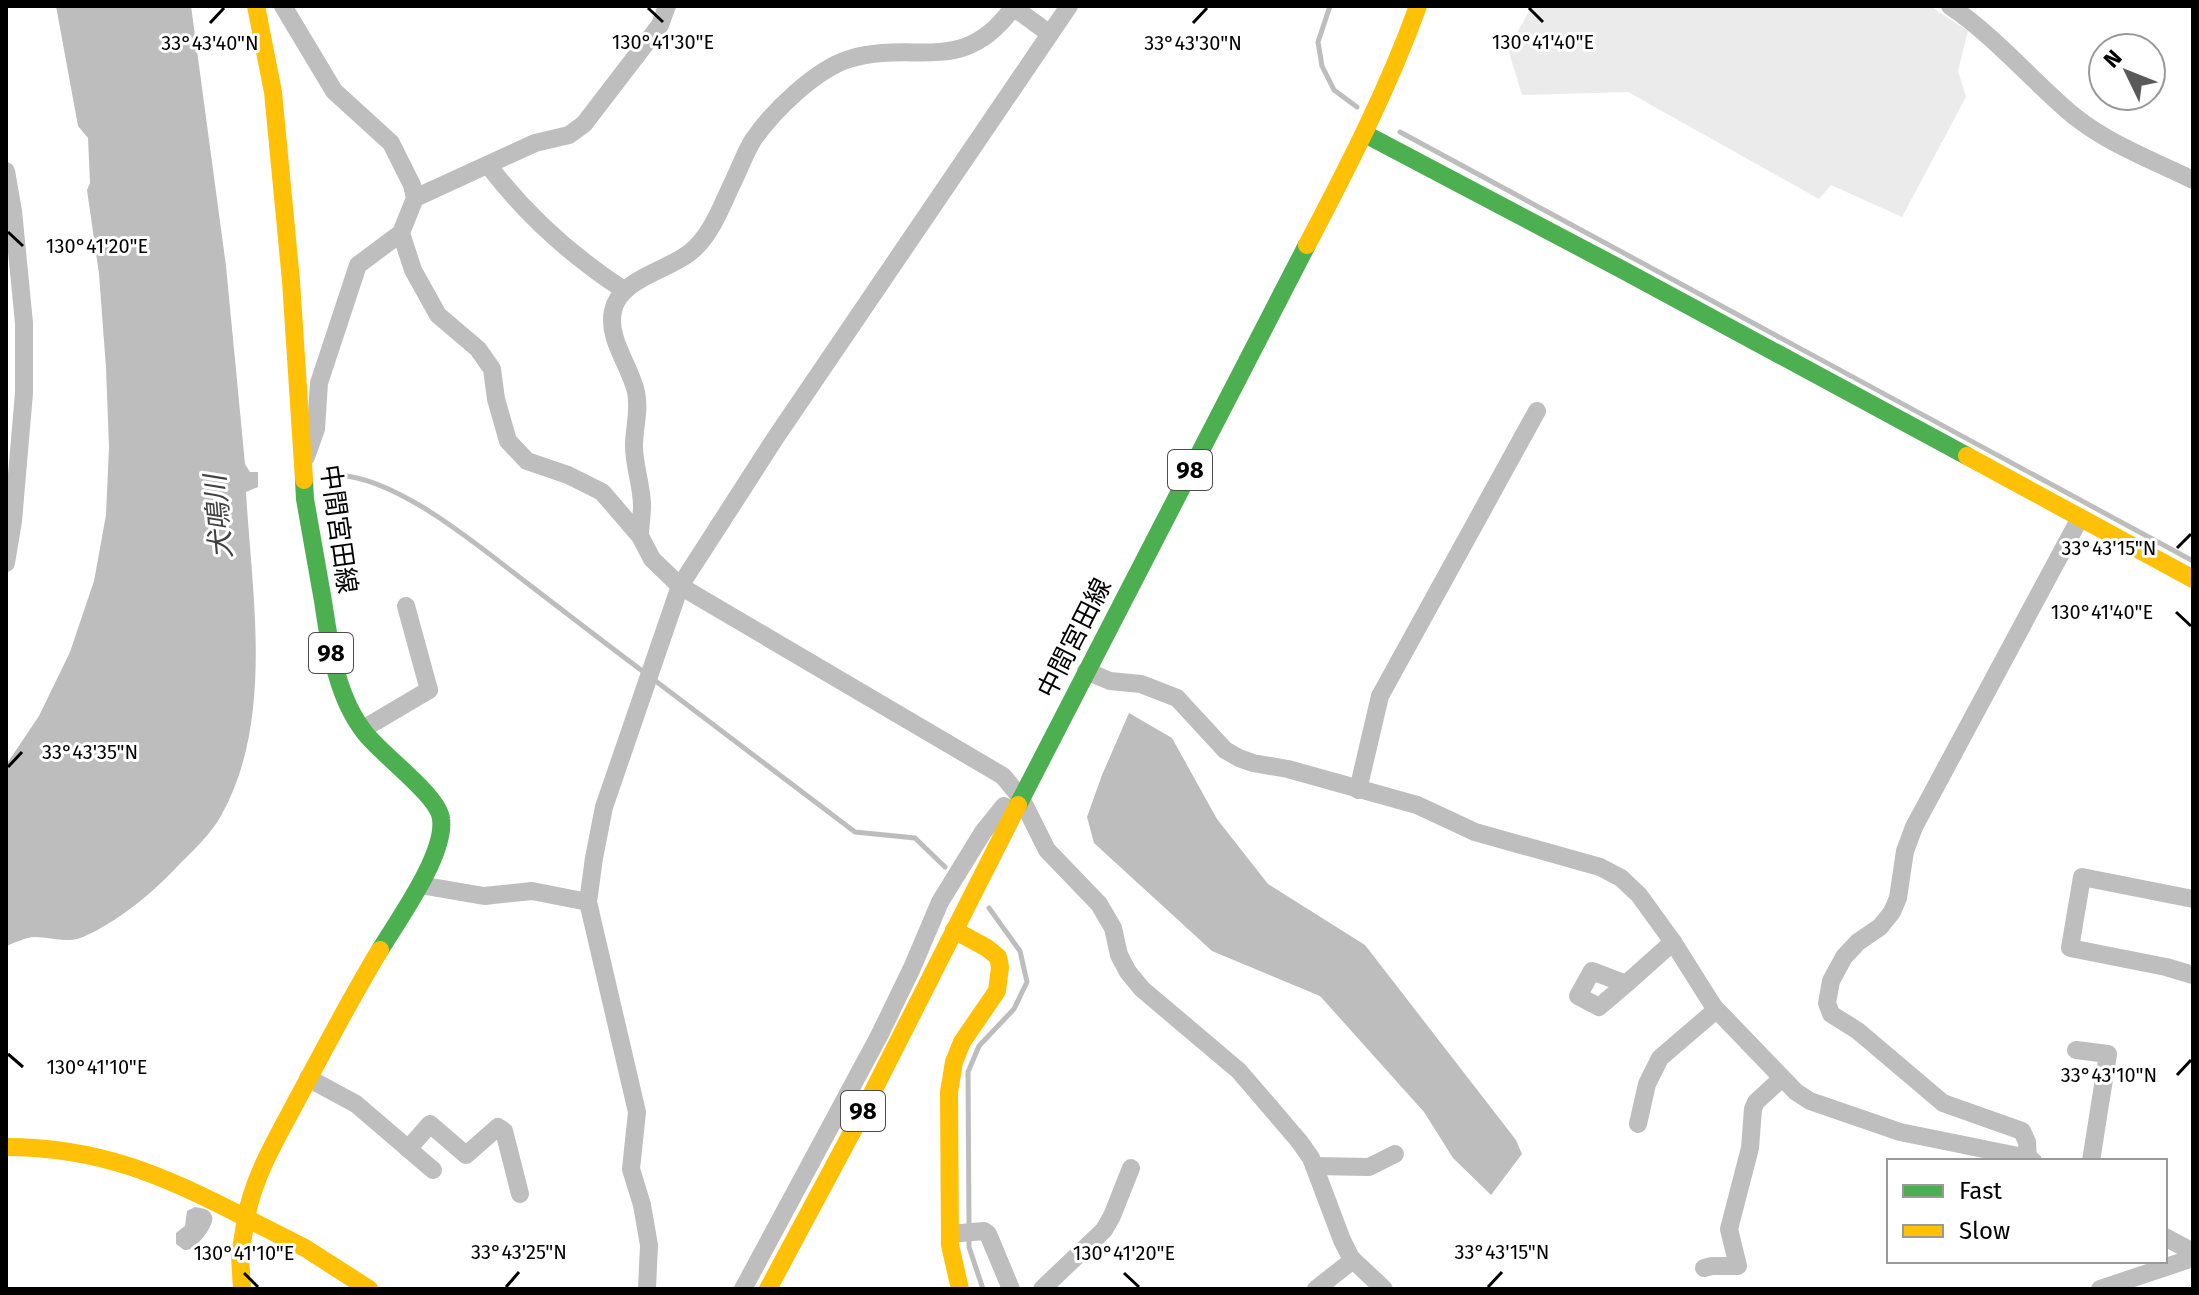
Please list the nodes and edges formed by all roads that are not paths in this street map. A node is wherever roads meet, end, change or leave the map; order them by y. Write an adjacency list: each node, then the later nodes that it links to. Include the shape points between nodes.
1 (256, 6): 17 (main road, 中間宮田線 / 98, via 273,92)
2 (667, 6): 10 (street, via 660,25 584,124 569,135 535,143)
3 (1013, 6): 8 (street); 15 (street, via 982,40 959,50 850,59 811,81 752,141 698,246)
4 (1069, 6): 8 (street)
5 (1418, 6): 9 (main road, 中間宮田線 / 98)
6 (1950, 6): 12 (street, via 2074,116 2106,138)
7 (291, 7): 13 (street, via 334,91 391,143)
8 (1050, 34): 22 (street)
9 (1365, 134): 18 (main road); 24 (main road, 中間宮田線 / 98)
10 (488, 165): 13 (street); 15 (street, via 561,245)
11 (6, 171): 20 (street, via 24,323 24,393)
12 (2193, 180)
13 (415, 198): 14 (street)
14 (401, 233): 17 (street, via 358,265 319,383 316,429); 19 (street, via 413,270 438,315 478,349 492,369 508,441 527,461 602,492)
15 (624, 290): 19 (street, via 613,308 611,327 636,389)
16 (1537, 411): 26 (street, via 1380,696)
17 (303, 463): 25 (main road, 中間宮田線 / 98, via 311,543 335,673)
18 (2080, 518): 21 (main road); 45 (street, via 1914,827 1892,912 1844,957 1827,1003 1831,1014 1943,1103 2022,1131)
19 (640, 536): 22 (street, via 652,559)
20 (6, 563)
21 (2193, 579)
22 (680, 586): 27 (street, via 1003,776); 30 (street, via 604,807)
23 (406, 606): 25 (street, via 429,690)
24 (1086, 671): 26 (street, via 1177,698 1239,758); 27 (main road, 中間宮田線 / 98)
25 (363, 729): 28 (main road, 中間宮田線 / 98, via 441,814 436,849)
26 (1358, 790): 33 (street, via 1417,805 1475,832 1600,867 1639,895)
27 (1013, 802): 31 (street, via 983,832); 32 (main road, 中間宮田線 / 98); 47 (street, via 1047,850 1099,904 1113,928 1119,955 1142,989 1239,1071)
28 (420, 885): 30 (street, via 484,896 532,891); 38 (main road, 中間宮田線 / 98)
29 (2193, 899): 34 (street, via 2082,877 2070,948)
30 (588, 902): 59 (street, via 637,1112 631,1169 649,1245)
31 (933, 920): 32 (street); 60 (street, via 879,1036)
32 (954, 930): 52 (main road, via 987,948 1000,967 997,991 954,1062 949,1092); 61 (main road, 中間宮田線 / 98)
33 (1673, 942): 35 (street); 36 (street)
34 (2193, 975)
35 (1626, 984)
36 (1716, 1010): 39 (street); 40 (street, via 1660,1058 1647,1084)
37 (2076, 1050): 46 (street, via 2108,1054)
38 (308, 1078): 42 (street, via 356,1104); 51 (main road, 中間宮田線 / 98, via 260,1170)
39 (1782, 1078): 44 (street, via 1810,1101 1900,1132); 56 (street, via 1753,1109 1750,1148 1729,1229 1738,1266)
40 (1638, 1124)
41 (6, 1147): 51 (main road, via 68,1151 119,1164 165,1178)
42 (408, 1149): 49 (street); 50 (street, via 430,1124 466,1155 498,1127 504,1131)
43 (1395, 1154): 47 (street, via 1369,1167)
44 (2025, 1159)
45 (2030, 1159)
46 (2091, 1159)
47 (1314, 1166): 55 (street)
48 (1131, 1168): 64 (street, via 1104,1230)
49 (433, 1170)
50 (520, 1194)
51 (246, 1218): 57 (main road, 中間宮田線); 58 (main road)
52 (950, 1234): 62 (main road); 63 (street, via 988,1234)
53 (2167, 1238): 54 (street)
54 (2193, 1255): 67 (street)
55 (1353, 1260): 65 (street); 66 (street)
56 (1704, 1268)
57 (242, 1289)
58 (369, 1289)
59 (647, 1289)
60 (743, 1289)
61 (768, 1289)
62 (960, 1289)
63 (1011, 1289)
64 (1042, 1289)
65 (1316, 1289)
66 (1384, 1289)
67 (2100, 1289)

